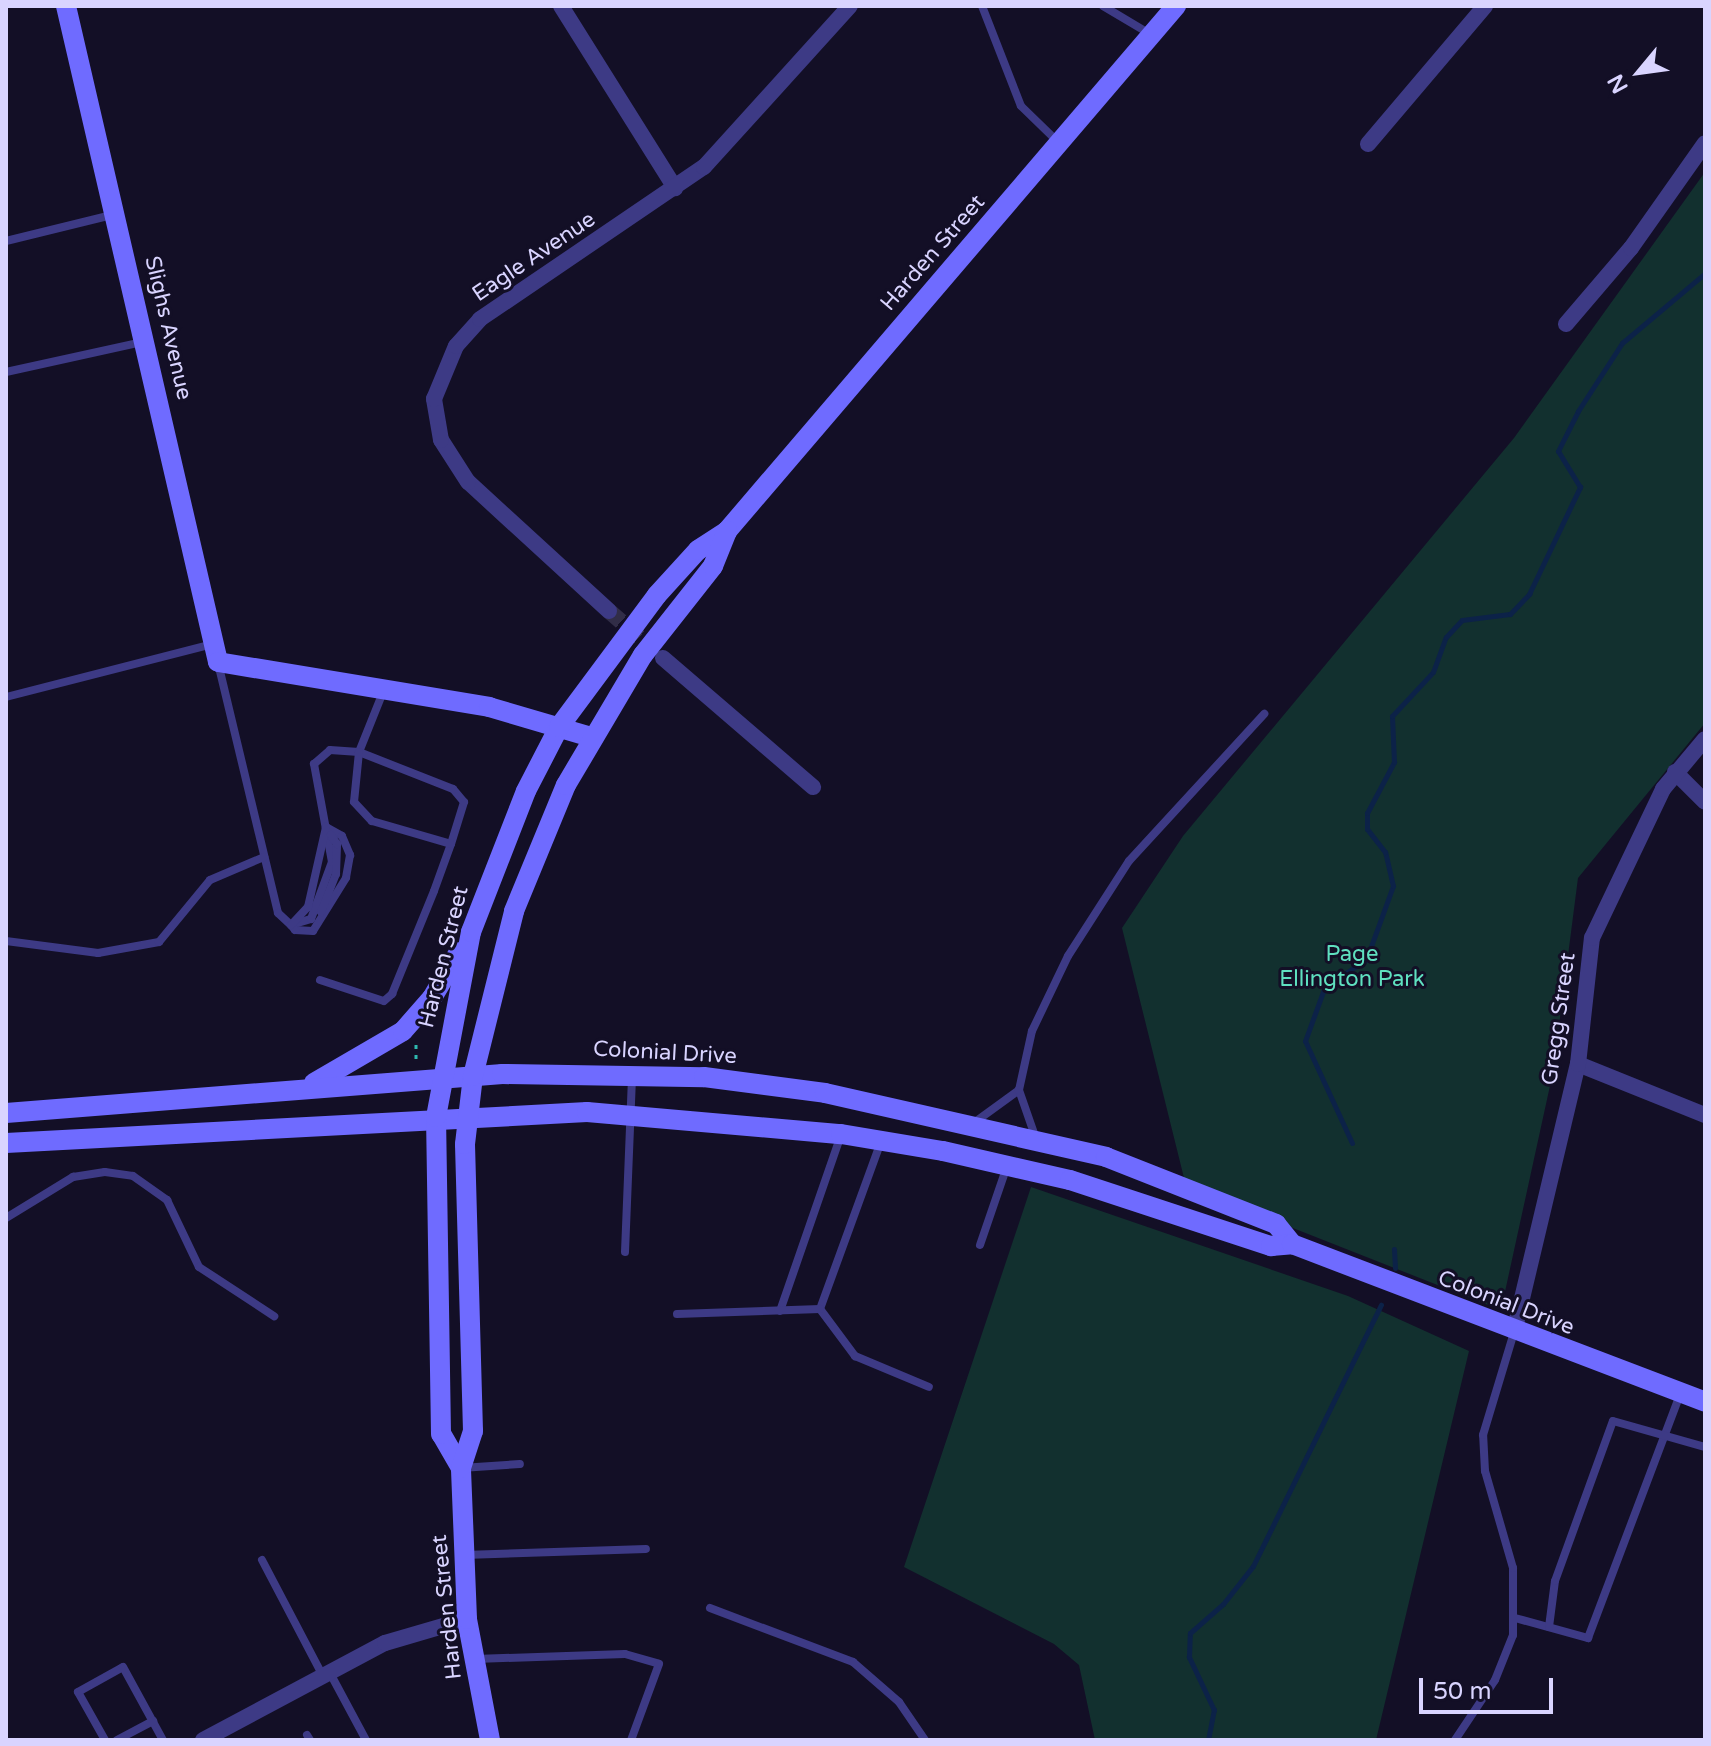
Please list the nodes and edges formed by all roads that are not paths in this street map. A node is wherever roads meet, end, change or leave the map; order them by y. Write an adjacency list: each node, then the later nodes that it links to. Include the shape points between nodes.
1 (66, 6): 13 (main road, Slighs Avenue)
2 (561, 6): 12 (street)
3 (850, 6): 12 (street, Eagle Avenue, via 704,167)
4 (982, 6): 9 (lane, via 1021,106)
5 (1103, 6): 8 (lane)
6 (1176, 6): 8 (main road, Harden Street)
7 (1485, 6): 11 (street)
8 (1151, 35): 9 (main road, Harden Street)
9 (1059, 143): 18 (main road, Harden Street)
10 (1705, 143): 15 (street, via 1631,248)
11 (1368, 144)
12 (675, 188): 19 (street, Eagle Avenue, via 480,319 456,346 434,399 441,440 468,482)
13 (116, 214): 14 (lane); 16 (main road, Slighs Avenue)
14 (6, 241)
15 (1566, 324)
16 (147, 341): 17 (lane); 20 (main road, Slighs Avenue)
17 (6, 372)
18 (727, 531): 25 (main road, Harden Street, via 698,550 657,595); 26 (main road, Harden Street, via 713,566 643,655)
19 (609, 611)
20 (216, 653): 22 (main road); 23 (lane); 34 (lane, Slighs Avenue)
21 (666, 661): 30 (street)
22 (385, 686): 25 (main road); 28 (lane)
23 (6, 697)
24 (1264, 714): 44 (lane, via 1154,831 1091,916 1032,1031)
25 (559, 727): 26 (main road); 36 (main road, Harden Street, via 508,831)
26 (591, 737): 41 (main road, Harden Street, via 536,850 514,911)
27 (1705, 739): 29 (street, Gregg Street)
28 (359, 752): 32 (lane, via 330,750 314,764); 33 (lane, via 354,802 372,821); 33 (lane, via 453,789 464,802)
29 (1675, 772): 31 (street); 39 (street, Gregg Street, via 1628,853 1592,938)
30 (813, 787)
31 (1705, 802)
32 (326, 827): 35 (lane, via 308,907); 35 (lane, via 332,862 326,887 311,919); 35 (lane, via 342,836 350,855 346,878 313,931)
33 (451, 844): 38 (lane, via 392,994 384,1001)
34 (264, 857): 35 (lane, Slighs Avenue, via 278,913); 37 (lane, via 210,880 159,942 98,953)
35 (291, 925)
36 (471, 932): 42 (main road, Harden Street); 43 (main road, via 432,998 403,1031 339,1072)
37 (6, 941)
38 (320, 980)
39 (1578, 1064): 47 (street); 64 (street, Gregg Street)
40 (632, 1075): 41 (main road, Colonial Drive); 46 (lane); 50 (main road, Colonial Drive, via 774,1086)
41 (473, 1076): 42 (main road, Colonial Drive); 48 (main road, Harden Street)
42 (440, 1078): 43 (main road, Colonial Drive); 49 (main road, Harden Street)
43 (301, 1089): 45 (main road, Colonial Drive)
44 (1019, 1090): 50 (lane, via 1000,1109); 52 (lane, via 1025,1119)
45 (6, 1113)
46 (632, 1115): 48 (main road, Colonial Drive); 51 (main road, Colonial Drive); 59 (lane)
47 (1705, 1115)
48 (468, 1116): 49 (main road, Colonial Drive); 71 (main road, Harden Street, via 465,1219 473,1431)
49 (436, 1117): 54 (main road, Colonial Drive); 71 (main road, Harden Street, via 441,1434)
50 (969, 1124): 52 (main road, Colonial Drive)
51 (841, 1134): 53 (main road, Colonial Drive); 61 (lane)
52 (1038, 1140): 57 (main road, Colonial Drive, via 1161,1175 1276,1224)
53 (882, 1141): 55 (main road, Colonial Drive); 60 (lane)
54 (6, 1143)
55 (1007, 1166): 57 (main road, Colonial Drive, via 1070,1180 1271,1246); 58 (lane)
56 (6, 1218): 63 (lane, via 73,1177 105,1172 133,1176 167,1200 199,1267)
57 (1292, 1244): 64 (main road, Colonial Drive)
58 (980, 1245)
59 (625, 1252)
60 (820, 1309): 61 (lane); 65 (lane, via 855,1356)
61 (780, 1311): 62 (lane)
62 (677, 1314)
63 (274, 1316)
64 (1514, 1332): 66 (main road, Colonial Drive); 76 (lane, via 1483,1435 1485,1471 1513,1568)
65 (929, 1387)
66 (1681, 1393): 67 (main road, Colonial Drive); 68 (lane)
67 (1705, 1402)
68 (1667, 1433): 69 (lane); 78 (lane, via 1588,1638); 78 (lane, via 1613,1421 1555,1581)
69 (1705, 1447)
70 (520, 1464): 71 (lane)
71 (461, 1468): 73 (main road, Harden Street)
72 (646, 1549): 73 (lane)
73 (463, 1555): 77 (main road, Harden Street)
74 (262, 1560): 80 (lane)
75 (710, 1608): 89 (lane, via 853,1662 899,1702)
76 (1515, 1618): 78 (lane); 90 (lane, via 1504,1665)
77 (467, 1619): 79 (main road, Harden Street); 80 (street, via 385,1643)
78 (1549, 1627)
79 (474, 1659): 87 (main road, Harden Street); 88 (lane, via 625,1654 659,1664)
80 (326, 1674): 85 (street); 86 (lane)
81 (153, 1721): 82 (lane, via 123,1667 78,1692); 83 (lane); 84 (lane)
82 (105, 1740)
83 (117, 1740)
84 (163, 1740)
85 (203, 1740)
86 (366, 1740)
87 (490, 1740)
88 (631, 1740)
89 (925, 1740)
90 (1455, 1740)

